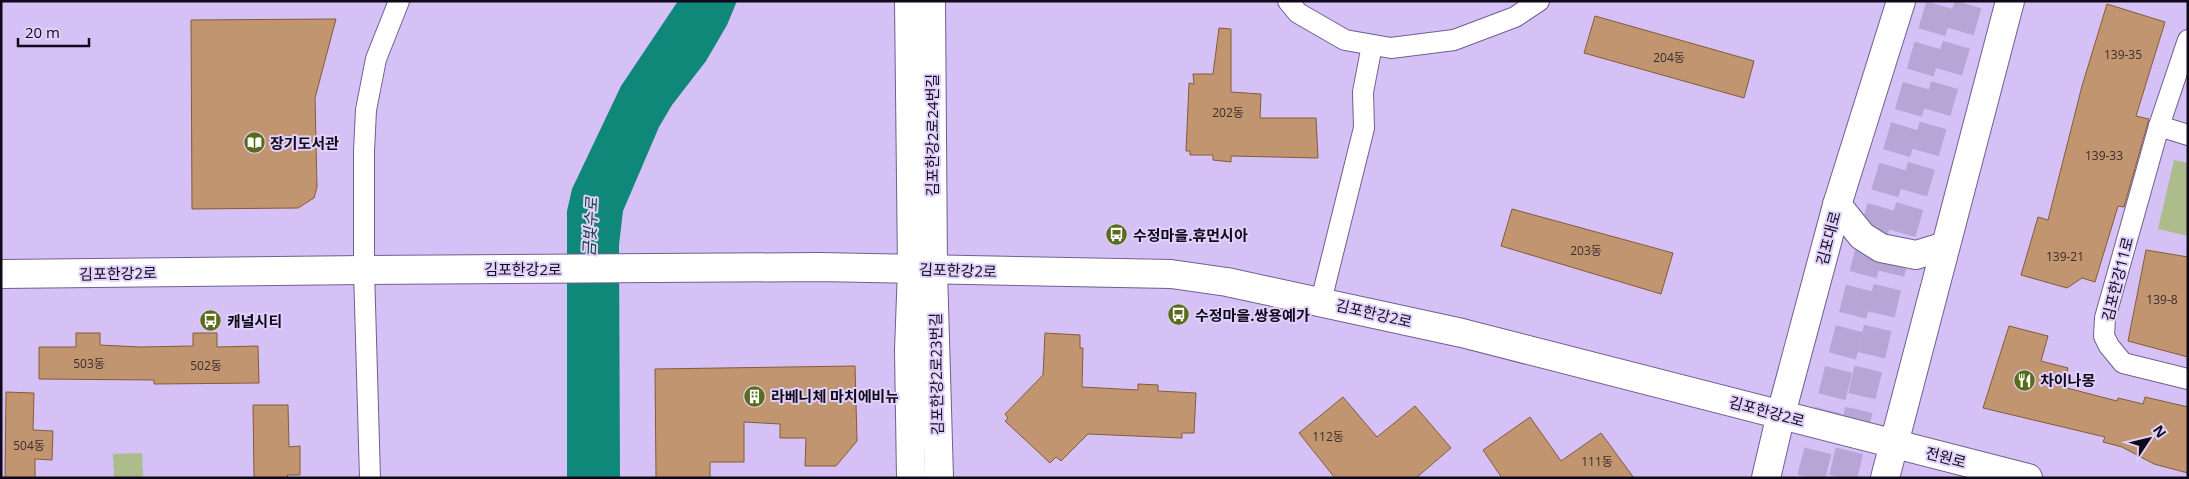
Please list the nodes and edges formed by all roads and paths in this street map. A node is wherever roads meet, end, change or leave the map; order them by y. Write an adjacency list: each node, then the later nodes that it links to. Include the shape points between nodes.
1 (399, 1): 15 (street, via 376,59 366,110)
2 (909, 1): 14 (street, 김포한강2로24번길)
3 (931, 1): 14 (street, 김포한강2로24번길)
4 (1288, 1): 9 (street, via 1298,13 1345,40)
5 (1539, 1): 9 (street, via 1515,17 1454,40 1391,48)
6 (1901, 1): 12 (street, 김포대로)
7 (2010, 1): 13 (street)
8 (2188, 40): 10 (street, 김포한강11로)
9 (1372, 45): 17 (street, via 1363,92 1364,128)
10 (2159, 126): 11 (street); 18 (street, 김포한강11로, via 2105,318 2104,336 2122,363)
11 (2188, 135)
12 (1837, 205): 13 (street, via 1862,236 1881,248 1916,255); 19 (street, 김포대로)
13 (1945, 246): 20 (street)
14 (922, 269): 15 (street, 김포한강2로); 17 (street, 김포한강2로, via 1171,274); 21 (street, 김포한강2로23번길, via 909,350); 23 (street, 김포한강2로23번길)
15 (364, 270): 16 (street, 김포한강2로); 22 (street)
16 (1, 274)
17 (1321, 301): 19 (street, 김포한강2로, via 1462,333)
18 (2188, 379)
19 (1781, 414): 20 (street, 김포한강2로); 24 (street, 김포대로)
20 (1894, 443): 25 (street); 26 (street, 전원로)
21 (906, 477)
22 (370, 478)
23 (939, 478)
24 (1766, 478)
25 (1885, 478)
26 (2028, 478)

